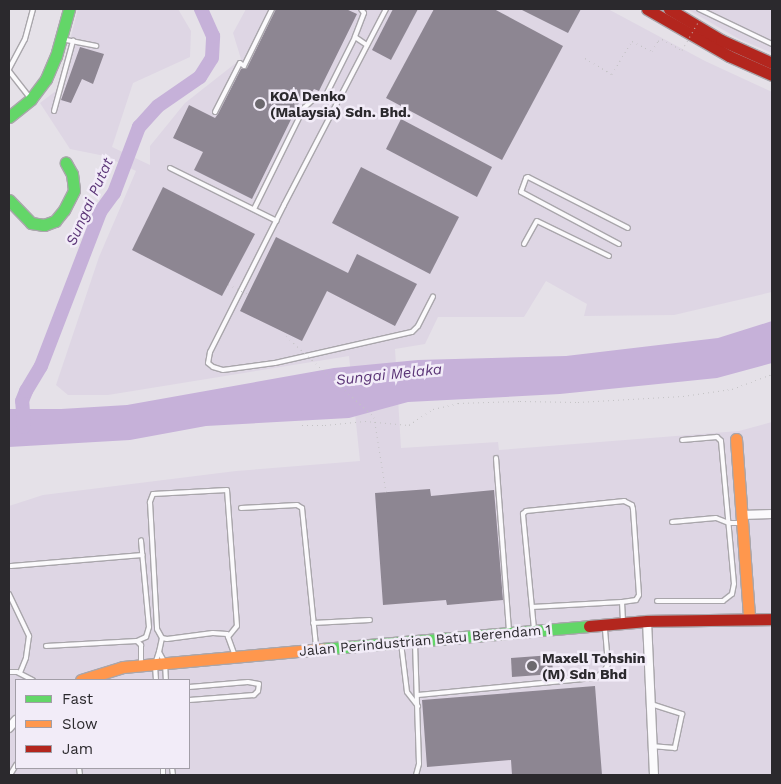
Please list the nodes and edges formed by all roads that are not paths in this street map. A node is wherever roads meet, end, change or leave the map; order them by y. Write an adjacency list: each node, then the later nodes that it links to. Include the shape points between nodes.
1 (32, 9): 16 (lane, via 25,39)
2 (69, 9): 10 (street)
3 (272, 9): 20 (lane, via 244,66 240,64)
4 (361, 9): 9 (lane, via 364,13)
5 (386, 9): 13 (lane)
6 (647, 9): 17 (street, via 728,56)
7 (669, 9): 15 (street, via 721,40)
8 (699, 9): 12 (lane)
9 (355, 37): 13 (lane); 25 (lane, via 324,99 317,96 304,108)
10 (61, 39): 11 (lane); 18 (street, via 46,80)
11 (73, 41): 14 (lane); 19 (lane)
12 (772, 44)
13 (367, 45): 26 (lane)
14 (96, 46)
15 (772, 63)
16 (9, 70): 18 (lane)
17 (772, 75)
18 (31, 99): 21 (street)
19 (54, 111)
20 (215, 112)
21 (9, 117)
22 (66, 163): 24 (street, via 74,190 55,221 31,223)
23 (170, 168): 25 (lane)
24 (9, 200)
25 (254, 209): 26 (lane)
26 (277, 220): 31 (lane, via 210,352 208,363 213,367 223,370 275,363 412,332)
27 (628, 228): 29 (lane, via 528,177 523,184 521,192)
28 (524, 244): 30 (lane, via 537,221)
29 (620, 244)
30 (609, 256)
31 (433, 297)
32 (736, 439): 37 (street)
33 (682, 440): 39 (lane, via 716,437 721,441)
34 (496, 458): 55 (lane)
35 (241, 508): 51 (lane, via 298,504 302,508)
36 (772, 514): 37 (street)
37 (742, 519): 39 (lane); 47 (street)
38 (672, 522): 39 (lane, via 716,518)
39 (729, 523): 44 (lane, via 734,584 728,599)
40 (141, 540): 41 (lane)
41 (142, 555): 42 (lane); 59 (lane, via 149,627 146,637)
42 (11, 566)
43 (9, 594): 68 (lane, via 29,636)
44 (657, 601)
45 (622, 602): 46 (lane); 46 (lane, via 636,600 639,595 633,509 624,501 526,511 523,514); 52 (lane)
46 (532, 608): 54 (lane)
47 (750, 618): 48 (street, Jalan Perindustrian Batu Berendam 1); 50 (street, Jalan Perindustrian Batu Berendam 1)
48 (772, 619)
49 (370, 620): 51 (lane)
50 (647, 621): 52 (street, Jalan Perindustrian Batu Berendam 1); 76 (street)
51 (313, 623): 62 (lane)
52 (623, 623): 53 (street, Jalan Perindustrian Batu Berendam 1)
53 (605, 625): 54 (street, Jalan Perindustrian Batu Berendam 1); 74 (lane, via 608,664 596,678)
54 (534, 630): 55 (street, Jalan Perindustrian Batu Berendam 1)
55 (510, 633): 58 (street, Jalan Perindustrian Batu Berendam 1)
56 (228, 637): 57 (lane, via 213,633); 57 (lane, via 237,626 228,492 225,489 156,493 150,498 157,629); 64 (lane)
57 (162, 638): 63 (lane)
58 (415, 640): 60 (street, Jalan Perindustrian Batu Berendam 1); 74 (lane)
59 (137, 641): 61 (lane); 66 (lane, via 141,644)
60 (401, 642): 62 (street, Jalan Perindustrian Batu Berendam 1); 77 (lane, via 407,692)
61 (46, 646)
62 (316, 650): 64 (street, Jalan Perindustrian Batu Berendam 1)
63 (159, 652): 65 (lane); 65 (lane)
64 (235, 657): 65 (street, Jalan Perindustrian Batu Berendam 1)
65 (160, 663): 66 (street, Jalan Perindustrian Batu Berendam 1); 71 (lane); 72 (lane)
66 (141, 665): 70 (street, Jalan Perindustrian Batu Berendam 1)
67 (9, 672): 68 (lane)
68 (20, 673): 69 (lane)
69 (31, 679)
70 (84, 679)
71 (156, 679)
72 (166, 679)
73 (190, 687): 75 (lane, via 259,684 254,695)
74 (418, 695): 77 (lane)
75 (190, 700)
76 (651, 704): 78 (street); 78 (lane, via 682,714 675,748)
77 (418, 706): 79 (lane, via 419,764)
78 (654, 746): 80 (street)
79 (416, 775)
80 (654, 775)

